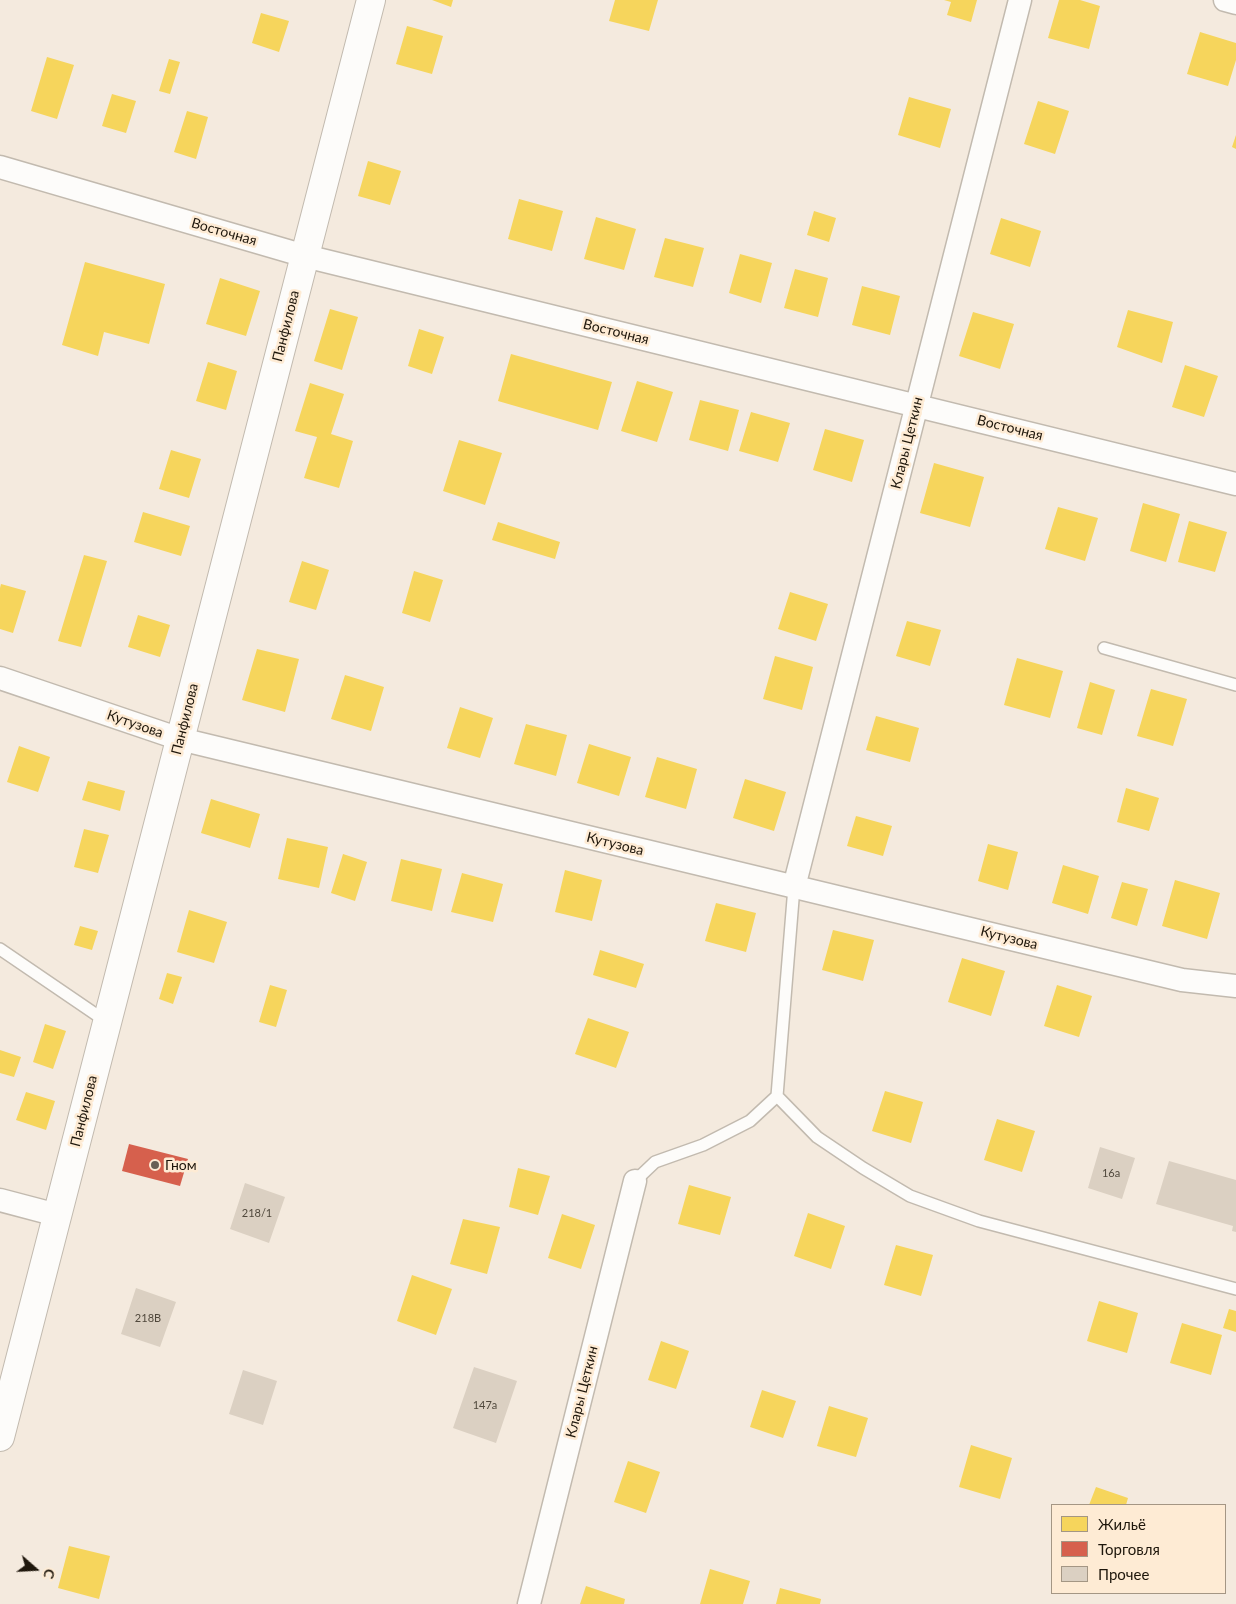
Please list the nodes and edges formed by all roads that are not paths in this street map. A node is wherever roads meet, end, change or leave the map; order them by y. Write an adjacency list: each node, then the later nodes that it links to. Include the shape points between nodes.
1 (371, 0): 6 (street, Панфилова)
2 (1020, 0): 7 (street, Клары Цеткин)
3 (1225, 0): 4 (street)
4 (1236, 3)
5 (0, 167): 6 (street, Восточная)
6 (305, 256): 7 (street, Восточная); 12 (street, Панфилова)
7 (917, 406): 8 (street, Восточная); 13 (street, Клары Цеткин)
8 (1236, 484)
9 (1104, 648): 11 (lane)
10 (0, 678): 12 (street, Кутузова)
11 (1236, 685)
12 (180, 739): 13 (street, Кутузова); 16 (street, Панфилова)
13 (794, 887): 15 (street, Кутузова, via 1182,980); 17 (lane)
14 (0, 949): 16 (lane)
15 (1236, 986)
16 (107, 1022): 20 (street, Панфилова)
17 (777, 1096): 18 (lane, via 750,1121 703,1145 655,1162); 21 (lane, via 817,1137 910,1196 979,1222)
18 (635, 1181): 23 (street, Клары Цеткин)
19 (0, 1200): 20 (street)
20 (57, 1215): 22 (street, Панфилова)
21 (1236, 1289)
22 (0, 1437)
23 (529, 1604)

